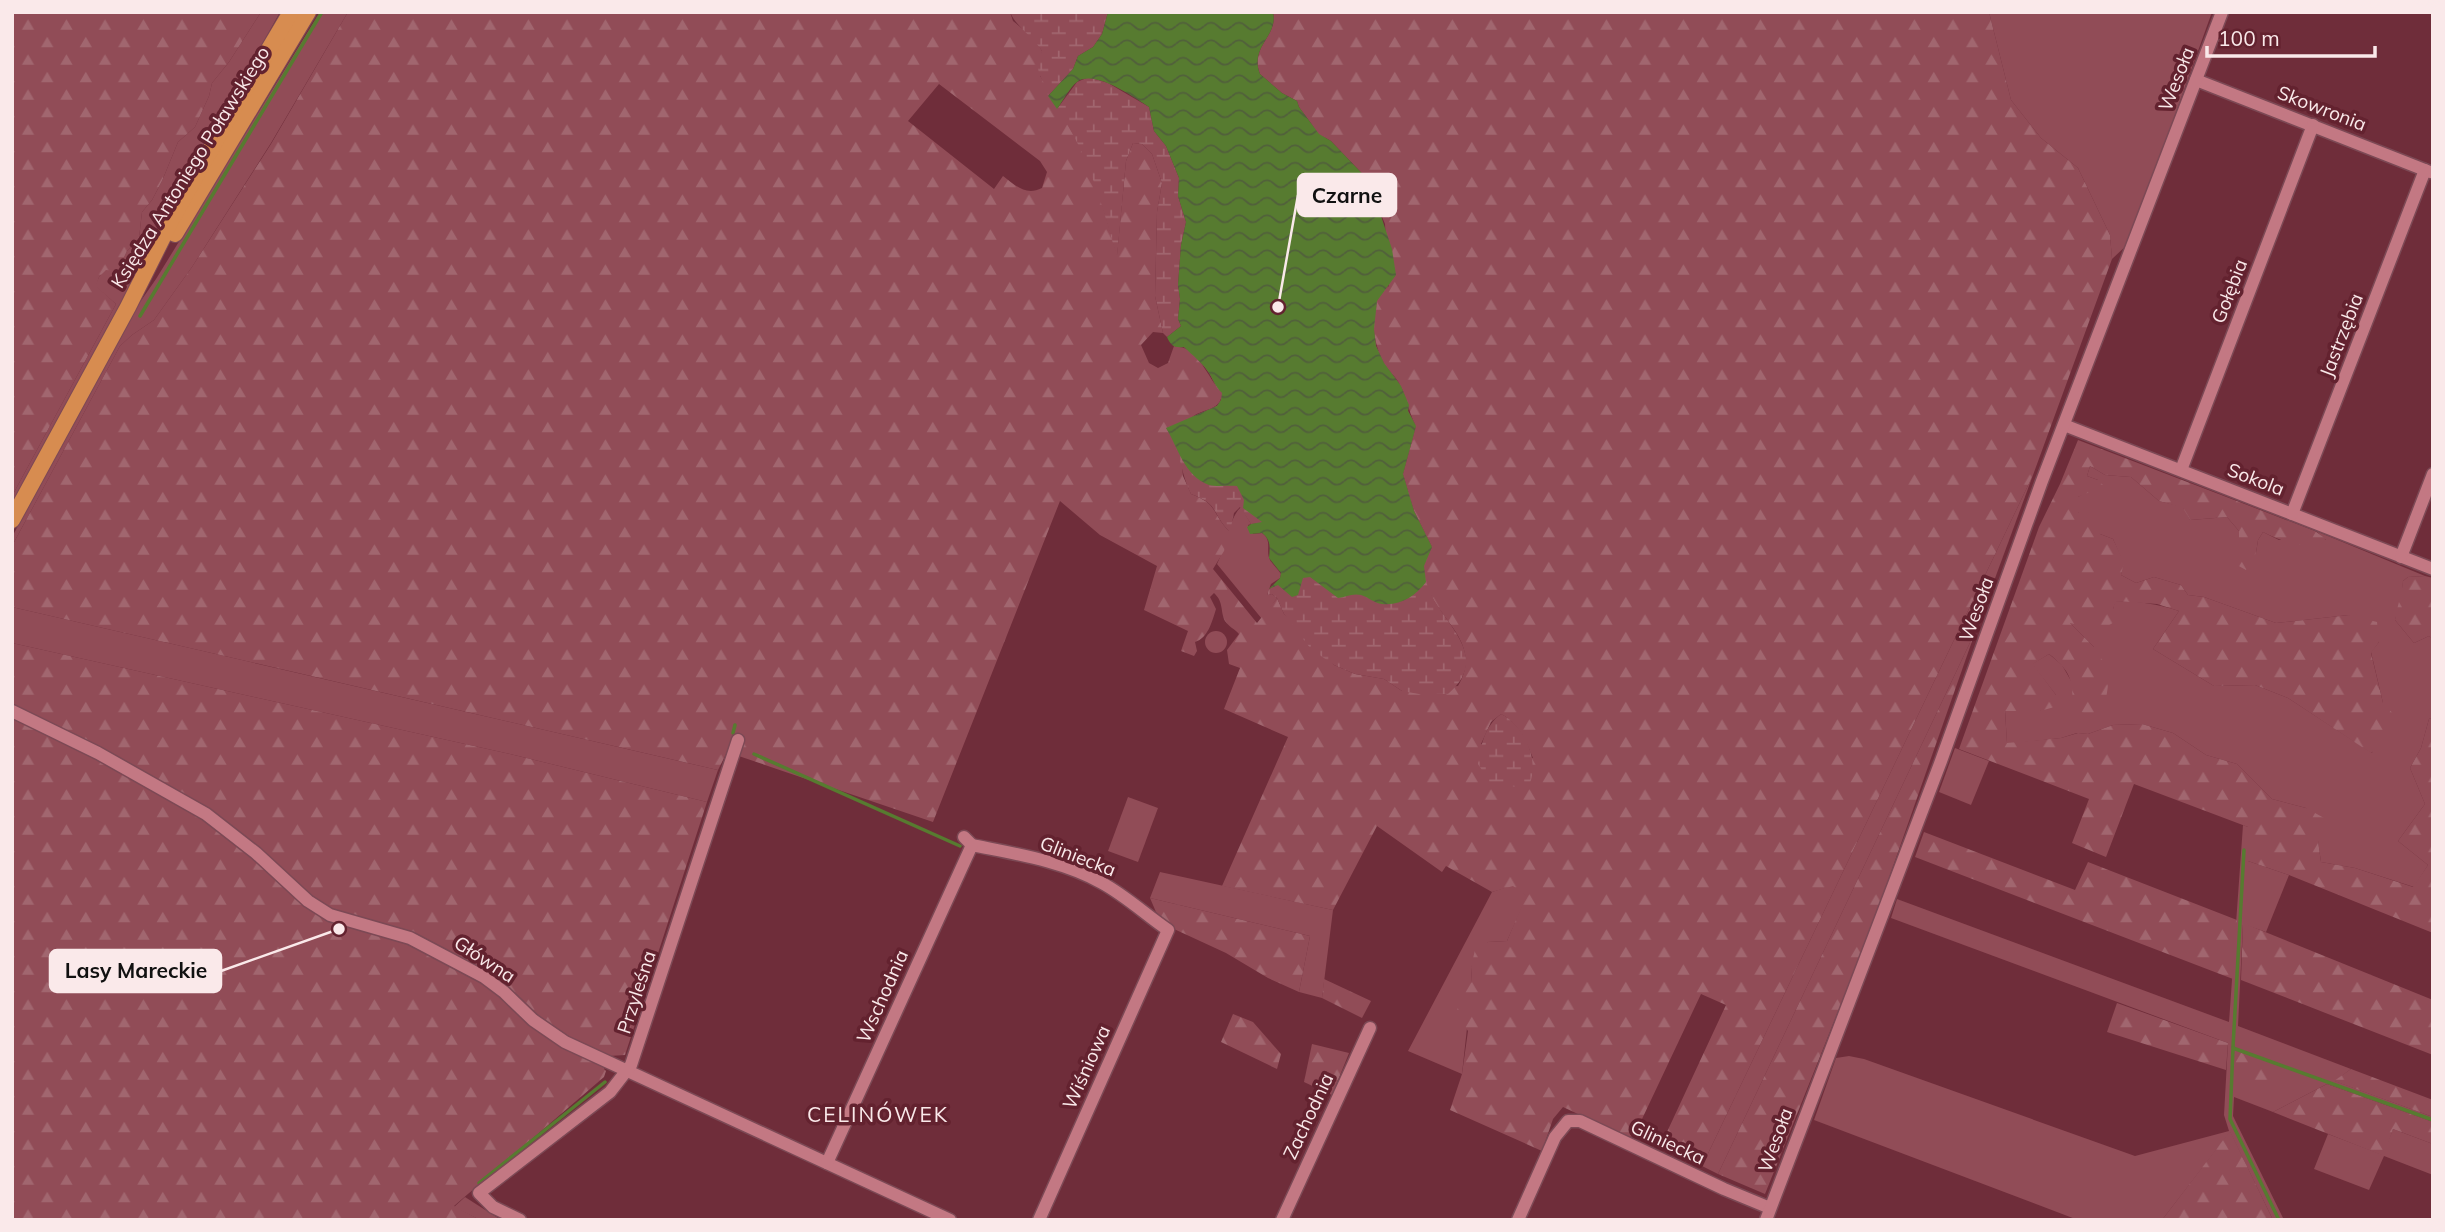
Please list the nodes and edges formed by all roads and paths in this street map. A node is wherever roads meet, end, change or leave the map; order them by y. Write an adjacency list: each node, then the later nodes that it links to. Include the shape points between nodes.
1 (291, 12): 7 (main road, Księdza Antoniego Poławskiego, via 223,126)
2 (308, 12): 7 (main road, Księdza Antoniego Poławskiego)
3 (2222, 12): 4 (street, Wesoła)
4 (2196, 80): 5 (street, Skowronia); 8 (street, Wesoła)
5 (2313, 125): 6 (street, Skowronia); 9 (street, Gołębia)
6 (2429, 172): 11 (street, Jastrzębia)
7 (128, 307): 12 (main road, Księdza Antoniego Poławskiego)
8 (2064, 425): 9 (street, Sokola); 22 (street, Wesoła)
9 (2180, 470): 11 (street, Sokola)
10 (2433, 474): 13 (street)
11 (2292, 514): 13 (street, Sokola)
12 (12, 520)
13 (2401, 557): 14 (street, Sokola)
14 (2433, 569)
15 (12, 711): 20 (street, Główna, via 206,814 330,915 410,938 462,964 504,992 549,1032)
16 (738, 740): 20 (street, Przyleśna, via 635,1054)
17 (968, 841): 18 (street, Gliniecka, via 1043,860 1100,881); 21 (street, Wschodnia)
18 (1168, 930): 25 (street, Wiśniowa)
19 (1370, 1027): 26 (street, Zachodnia)
20 (625, 1071): 21 (street, Główna); 23 (street, Przyleśna, via 610,1092 479,1193 493,1207)
21 (827, 1163): 24 (street, Główna)
22 (1768, 1214): 27 (street, Gliniecka, via 1580,1121 1568,1121 1555,1138)
23 (520, 1220)
24 (950, 1220)
25 (1039, 1220)
26 (1282, 1220)
27 (1518, 1220)

